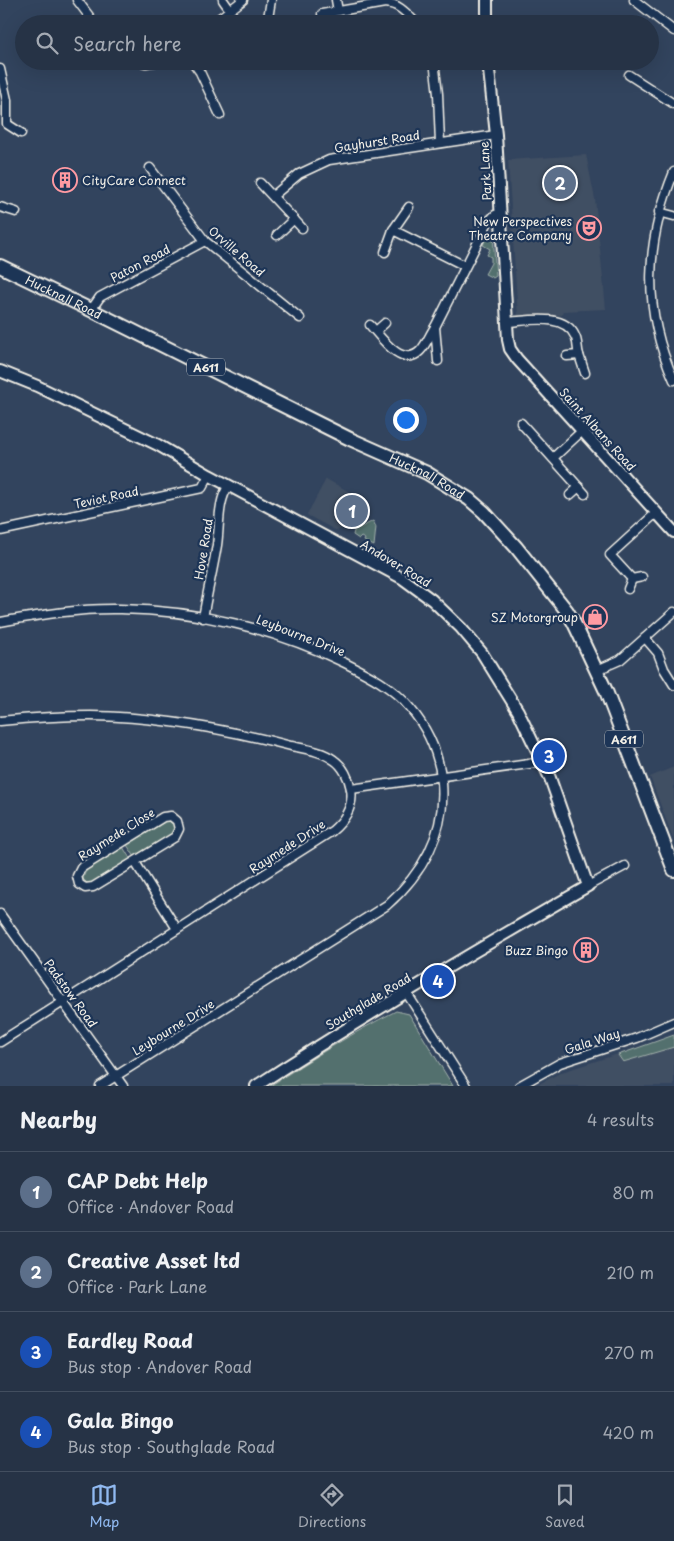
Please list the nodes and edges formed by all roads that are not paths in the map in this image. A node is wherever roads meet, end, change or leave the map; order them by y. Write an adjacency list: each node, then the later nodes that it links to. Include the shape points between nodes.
1 (77, 0): 11 (street)
2 (223, 0): 8 (street)
3 (243, 0): 8 (street)
4 (271, 0): 13 (street)
5 (336, 0): 9 (street)
6 (487, 0): 15 (street)
7 (634, 0): 16 (street)
8 (230, 10): 12 (street)
9 (338, 11): 10 (street); 14 (street, via 385,3 401,8)
10 (322, 14)
11 (88, 15)
12 (224, 15)
13 (268, 15)
14 (408, 15)
15 (487, 15)
16 (653, 15)
17 (659, 19): 18 (street)
18 (674, 31)
19 (0, 69): 24 (street)
20 (199, 70): 26 (street)
21 (435, 70): 29 (street)
22 (489, 70): 28 (street, Park Lane)
23 (629, 75): 25 (street)
24 (2, 91): 27 (street, via 7,100 7,124)
25 (674, 104)
26 (220, 115)
27 (21, 134)
28 (496, 135): 29 (street, Gayhurst Road); 38 (street, Park Lane)
29 (440, 143): 33 (street, Gayhurst Road, via 330,160 299,174)
30 (150, 168): 44 (street, Orville Road)
31 (674, 172): 37 (street)
32 (260, 182): 33 (street)
33 (272, 196): 40 (street)
34 (0, 207): 36 (street)
35 (409, 207): 42 (street)
36 (16, 212)
37 (659, 212): 39 (street); 61 (street, via 650,267 652,297 660,344)
38 (500, 214): 47 (street, via 488,222); 50 (street, Park Lane)
39 (674, 216)
40 (294, 219): 41 (street); 43 (street)
41 (302, 228)
42 (393, 230): 45 (street); 47 (street)
43 (277, 235)
44 (205, 241): 48 (street, Paton Road, via 100,297); 49 (street, Orville Road)
45 (385, 252)
46 (0, 266): 48 (main road, Hucknall Road / A611)
47 (465, 266): 53 (street)
48 (91, 310): 80 (main road, Hucknall Road / A611, via 350,439 427,473 469,499 494,521 566,611)
49 (300, 318)
50 (507, 322): 55 (street, Park Lane); 56 (street, via 553,320 563,323 576,337)
51 (386, 323): 54 (street)
52 (370, 324): 54 (street)
53 (435, 327): 54 (street, via 421,351 410,356 391,349); 58 (street)
54 (376, 332)
55 (508, 340): 63 (street, Saint Albans Road, via 514,355)
56 (579, 355): 57 (street); 60 (street)
57 (567, 356)
58 (438, 361)
59 (0, 370): 65 (street, Andover Road, via 158,445)
60 (585, 373)
61 (674, 380)
62 (521, 423): 64 (street)
63 (582, 431): 64 (street); 70 (street, Saint Albans Road)
64 (553, 458): 67 (street)
65 (210, 475): 66 (street, Andover Road); 71 (street, Teviot Road, via 202,488)
66 (229, 485): 77 (street, Hove Road, via 224,492); 83 (street, Andover Road, via 402,578 432,600 461,628 492,668 518,711)
67 (579, 487): 68 (street); 69 (street)
68 (585, 494)
69 (570, 495)
70 (656, 513): 72 (street, Saint Albans Road); 74 (street, via 610,555)
71 (0, 531)
72 (674, 532)
73 (642, 577): 74 (street)
74 (632, 579): 75 (street)
75 (628, 589)
76 (674, 612): 79 (street)
77 (203, 618): 78 (street, Leybourne Drive, via 120,609 77,610); 84 (street, Leybourne Drive, via 271,633 325,653 369,675 410,707 425,728 436,751)
78 (0, 622)
79 (645, 638): 80 (street, via 620,660); 81 (street, via 658,653)
80 (597, 670): 88 (main road, Hucknall Road / A611)
81 (674, 685)
82 (0, 721): 85 (street, via 63,716 124,718 190,725 260,738 329,757 345,772)
83 (542, 761): 84 (street); 89 (street, Andover Road)
84 (441, 776): 85 (street); 96 (street, Leybourne Drive, via 442,814 436,835 429,855 403,891 387,905)
85 (351, 789): 91 (street, Raymede Drive, via 350,809 340,825)
86 (134, 862): 86 (street, Raymede Close, via 93,887 85,888 79,884 77,876 81,868 163,817 171,816 177,821 179,829 175,837); 91 (street)
87 (625, 866): 89 (street, Southglade Road)
88 (674, 870)
89 (588, 886): 92 (street, Southglade Road)
90 (0, 914): 93 (street, Padstow Road)
91 (177, 929): 93 (street, Raymede Drive)
92 (406, 992): 99 (street, Southglade Road); 100 (street)
93 (63, 1002): 95 (street, Raymede Drive); 96 (street, Padstow Road)
94 (674, 1022): 101 (street, Gala Way, via 560,1063)
95 (0, 1042)
96 (116, 1076): 97 (street, Leybourne Drive); 98 (street, Padstow Road)
97 (100, 1086)
98 (123, 1086)
99 (256, 1086)
100 (466, 1086)
101 (519, 1086)

